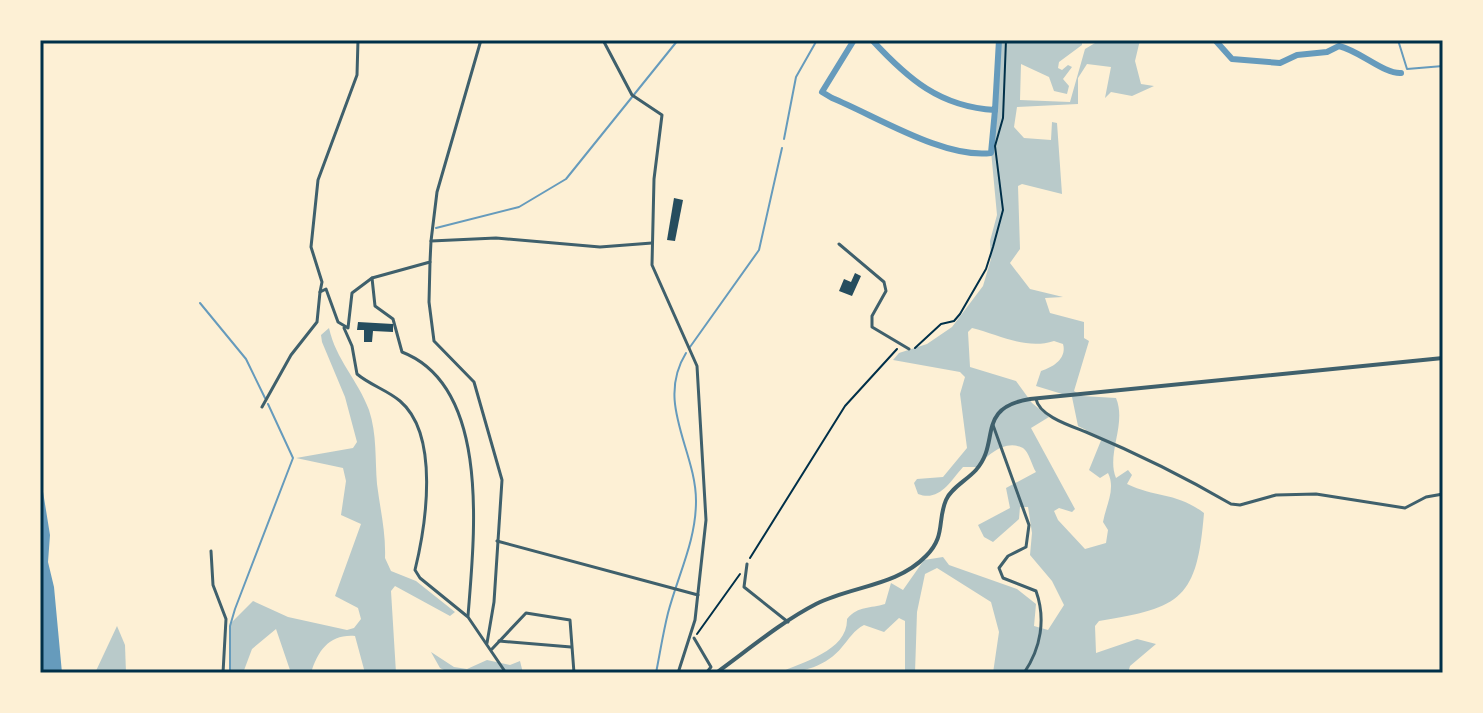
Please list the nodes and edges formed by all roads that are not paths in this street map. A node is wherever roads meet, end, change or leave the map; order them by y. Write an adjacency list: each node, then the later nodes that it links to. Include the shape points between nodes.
1 (358, 40): 9 (street, via 357,75 318,180 311,247)
2 (481, 40): 4 (street, via 437,192)
3 (603, 40): 5 (street, via 632,95 662,115)
4 (431, 241): 5 (street, via 496,238 610,247); 7 (street)
5 (652, 243): 20 (street, via 652,265 697,366 706,520)
6 (839, 244): 11 (street, via 884,282 886,291 872,327)
7 (430, 262): 8 (street); 17 (street, via 434,341 474,382 502,480)
8 (372, 278): 10 (street, via 352,293 350,322); 21 (street, via 375,306 393,319 402,352 427,364 458,412 474,501)
9 (320, 292): 10 (street, via 326,289); 14 (street, via 317,322)
10 (344, 328): 21 (street, via 357,374 402,402 421,439 427,493 415,570)
11 (909, 349)
12 (1443, 358): 13 (street)
13 (1037, 399): 15 (street, via 1007,406); 16 (street, via 1038,407 1064,423 1157,462 1231,504 1316,494 1405,508)
14 (262, 407)
15 (992, 421): 22 (street, via 979,465 946,498 943,528 926,556 890,580 837,594); 34 (street, via 1029,525 1026,547 999,568 1003,578 1036,591 1043,611 1036,654)
16 (1443, 494)
17 (497, 541): 20 (street); 25 (street)
18 (211, 551): 28 (street, via 213,585 226,619)
19 (747, 564): 22 (street, via 744,587)
20 (698, 595): 31 (street)
21 (468, 617): 25 (street)
22 (788, 622): 33 (street)
23 (694, 638): 32 (street, via 711,667)
24 (498, 641): 26 (street); 26 (street, via 526,613 570,620); 27 (street)
25 (487, 643): 27 (street)
26 (571, 647): 30 (street)
27 (492, 649): 29 (street)
28 (223, 673)
29 (506, 673)
30 (574, 673)
31 (678, 673)
32 (706, 673)
33 (716, 673)
34 (1024, 673)

